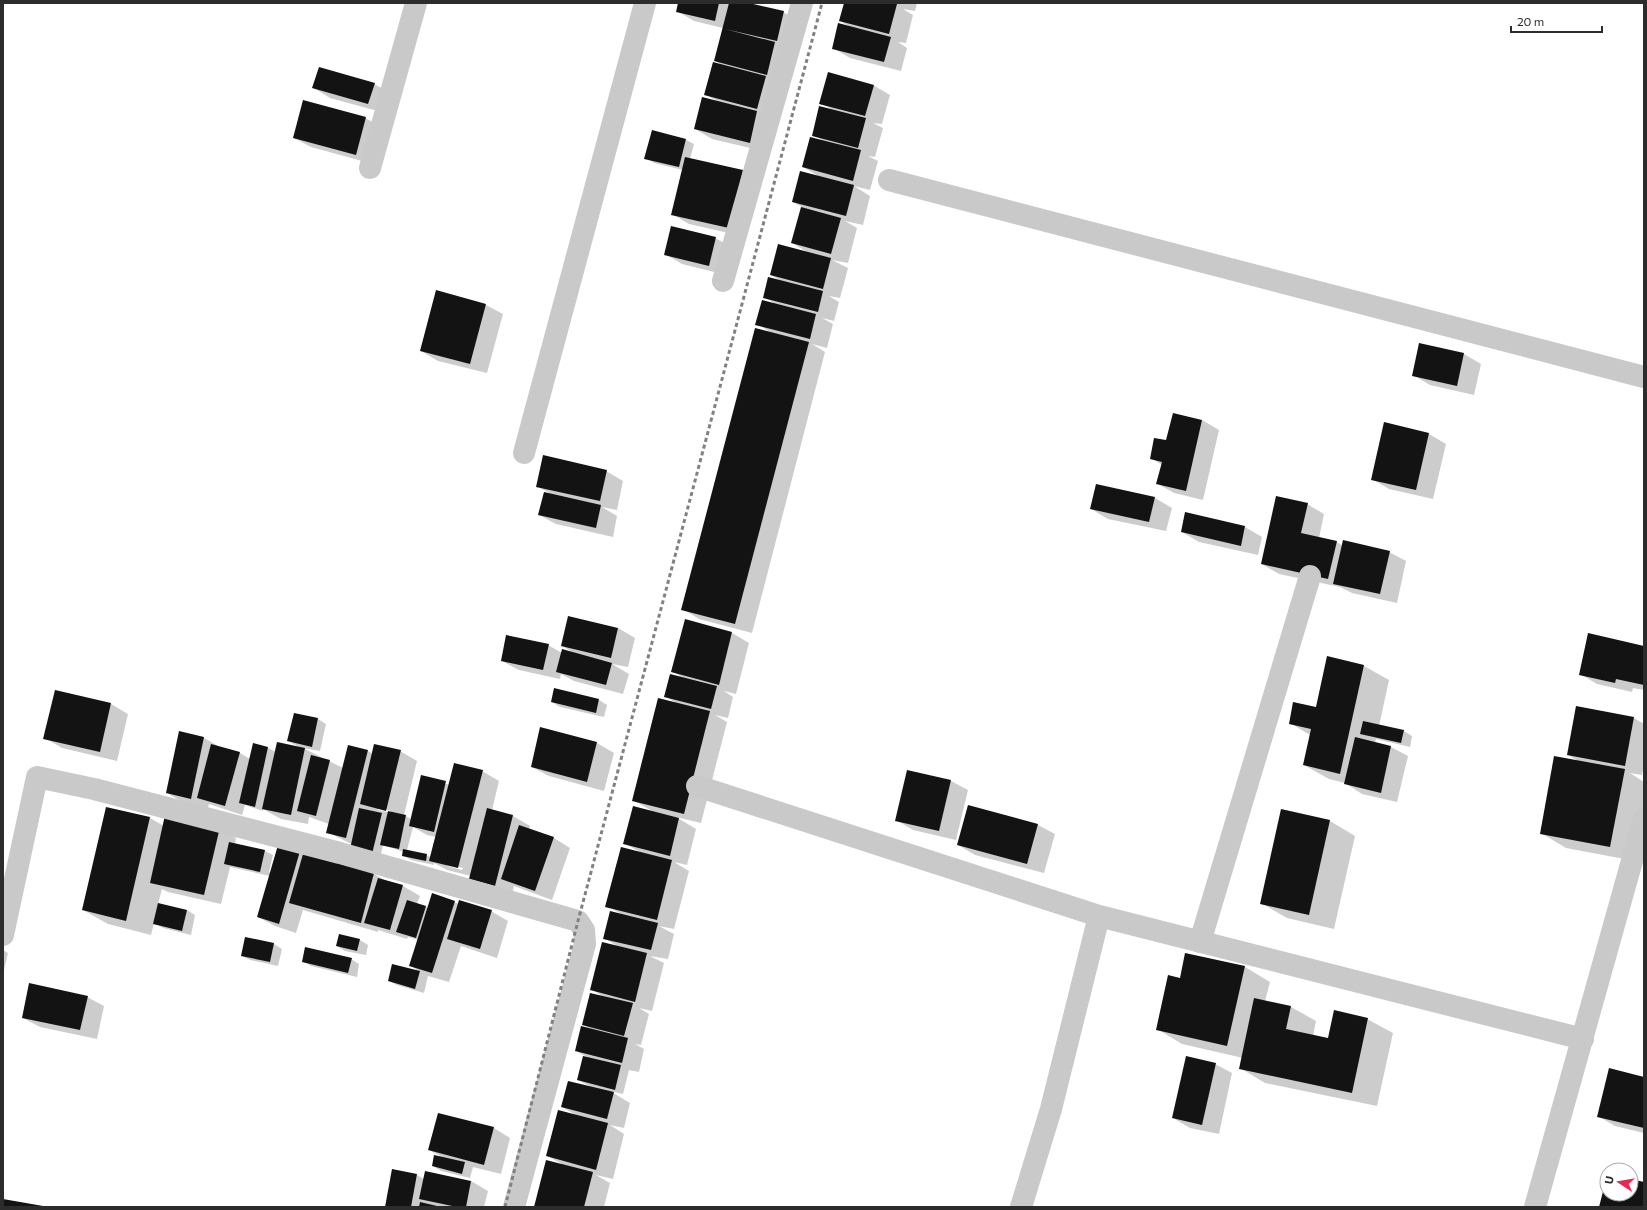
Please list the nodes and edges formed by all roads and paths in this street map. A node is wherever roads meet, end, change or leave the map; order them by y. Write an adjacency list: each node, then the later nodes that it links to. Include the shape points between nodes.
1 (416, 3): 4 (street)
2 (645, 3): 8 (street)
3 (802, 3): 6 (street)
4 (370, 168)
5 (890, 180): 7 (street)
6 (723, 281)
7 (1644, 377)
8 (524, 453)
9 (1310, 576): 14 (street)
10 (697, 786): 12 (street)
11 (1644, 818): 15 (street)
12 (1099, 916): 14 (street); 17 (street, via 1051,1109)
13 (3, 935): 16 (street, via 37,778 94,789 340,853 578,921 584,930 585,944)
14 (1200, 942): 15 (street)
15 (1583, 1039): 18 (street)
16 (514, 1207)
17 (1021, 1207)
18 (1535, 1207)

